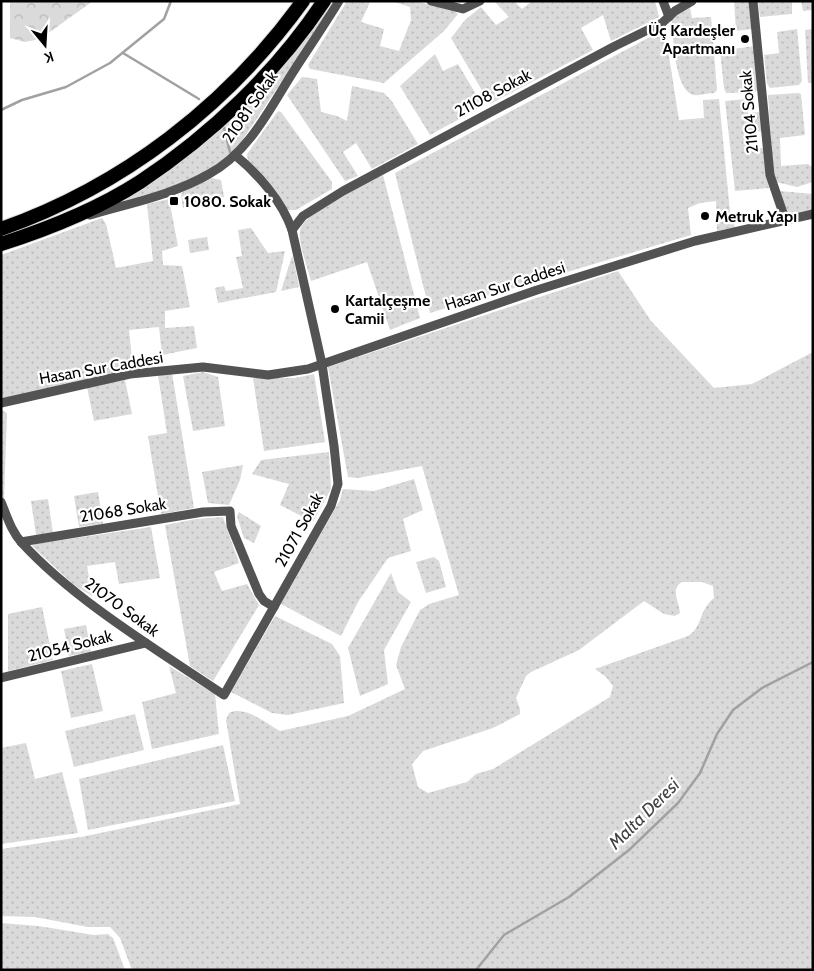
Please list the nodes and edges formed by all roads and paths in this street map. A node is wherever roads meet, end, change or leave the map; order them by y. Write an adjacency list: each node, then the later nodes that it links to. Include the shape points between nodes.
1 (302, 1): 15 (highway, via 272,42 221,96 173,136 96,186 27,220)
2 (324, 1): 16 (highway, via 260,80 210,128 140,182 106,202)
3 (339, 1): 10 (street, 21081 Sokak, via 279,96)
4 (432, 1): 5 (street, via 462,9)
5 (480, 1)
6 (663, 1): 9 (street)
7 (692, 1): 9 (street, 21108 Sokak)
8 (753, 1): 14 (street, 21104 Sokak, via 770,174)
9 (668, 17): 11 (street, 21108 Sokak, via 362,180)
10 (235, 155): 13 (street, 21071 Sokak, via 257,175); 16 (street, 21081 Sokak, via 210,174 184,187)
11 (308, 213): 13 (street, 21108 Sokak); 17 (street, 21108 Sokak)
12 (813, 214): 14 (street, Hasan Sur Caddesi)
13 (286, 216): 17 (street, 21071 Sokak)
14 (785, 219): 19 (street, Hasan Sur Caddesi, via 685,244 537,290)
15 (1, 229)
16 (41, 230): 18 (highway)
17 (292, 230): 19 (street, 21071 Sokak)
18 (1, 244)
19 (322, 364): 20 (street, Hasan Sur Caddesi, via 287,374 268,375 203,367 130,374); 23 (street, 21071 Sokak, via 337,490)
20 (1, 403)
21 (1, 502): 22 (street, 21070 Sokak)
22 (21, 542): 23 (street, 21068 Sokak, via 203,512 230,512 232,526 259,594); 24 (street, 21070 Sokak, via 68,585)
23 (274, 607): 26 (street, 21071 Sokak)
24 (146, 643): 25 (street, 21054 Sokak); 26 (street, 21070 Sokak)
25 (1, 678)
26 (224, 695)

